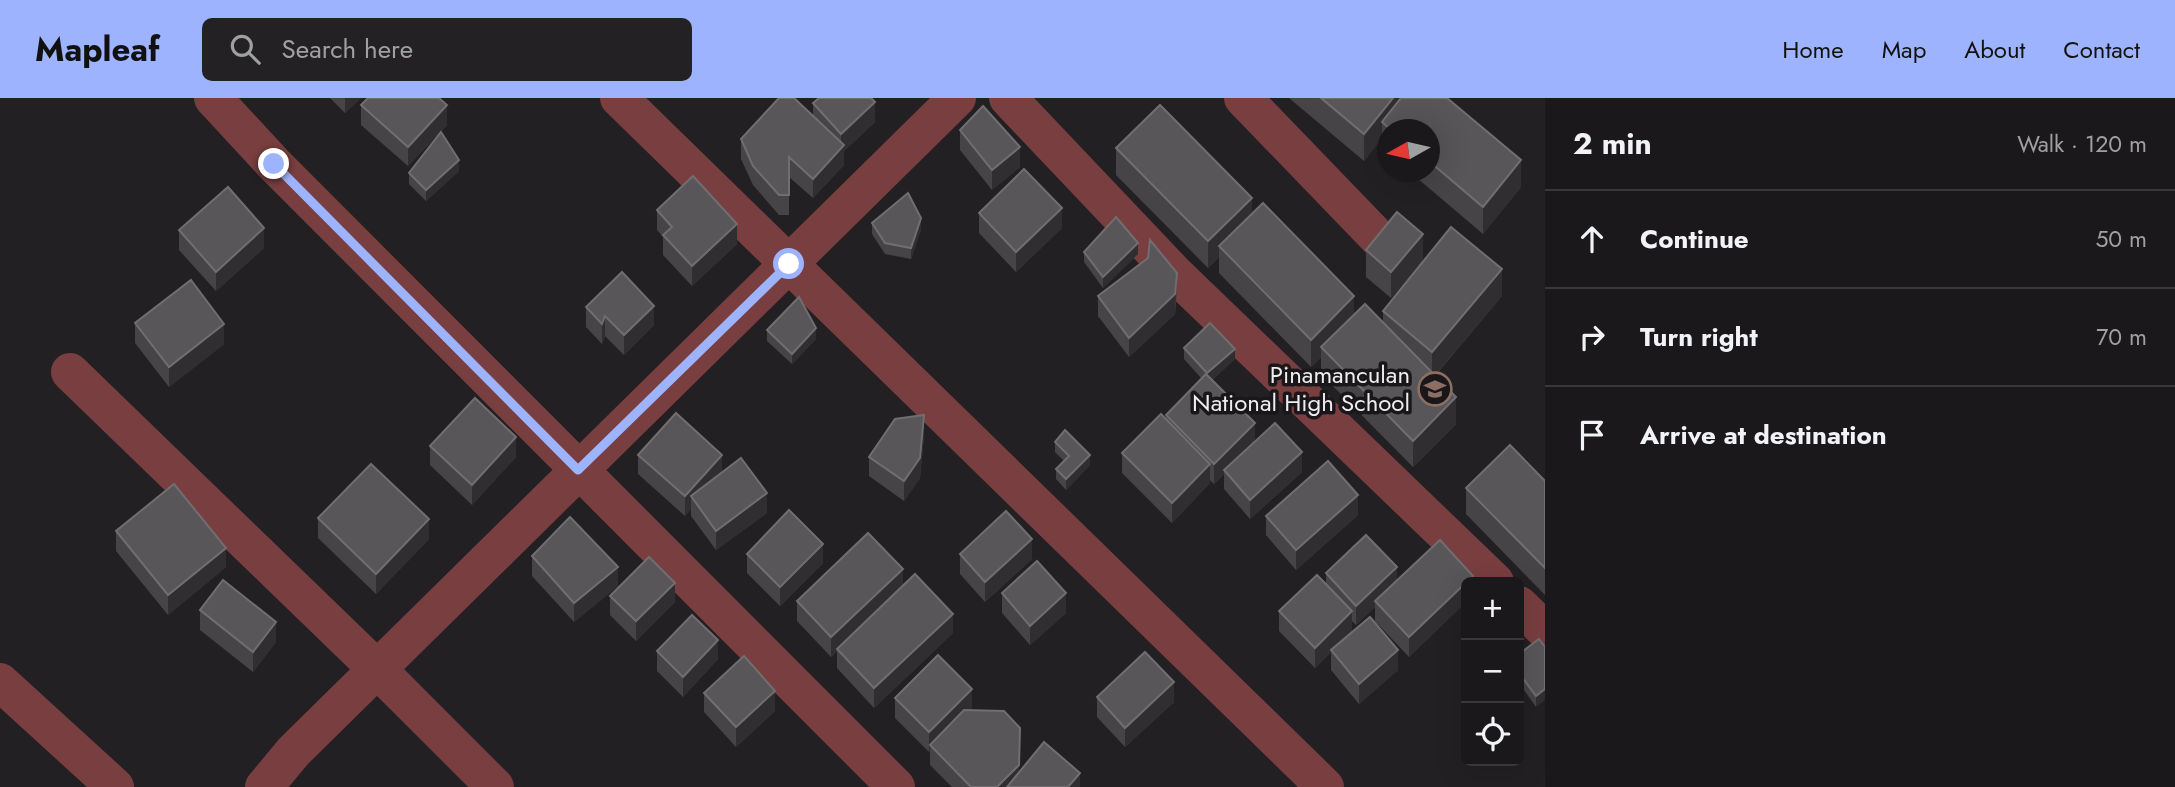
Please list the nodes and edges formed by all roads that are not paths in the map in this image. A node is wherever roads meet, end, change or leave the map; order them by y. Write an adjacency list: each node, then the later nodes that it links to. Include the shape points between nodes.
1 (213, 98): 9 (street)
2 (620, 98): 7 (street)
3 (957, 98): 7 (street)
4 (1007, 98): 10 (street, via 1175,274)
5 (1243, 98): 6 (street)
6 (1382, 242)
7 (789, 264): 9 (street); 19 (street)
8 (69, 372): 13 (street)
9 (578, 470): 13 (street); 18 (street)
10 (1490, 577)
11 (1524, 610): 12 (street)
12 (1545, 630)
13 (379, 670): 16 (street); 17 (street)
14 (0, 682): 15 (street)
15 (114, 787)
16 (264, 787)
17 (495, 787)
18 (896, 787)
19 (1325, 787)

